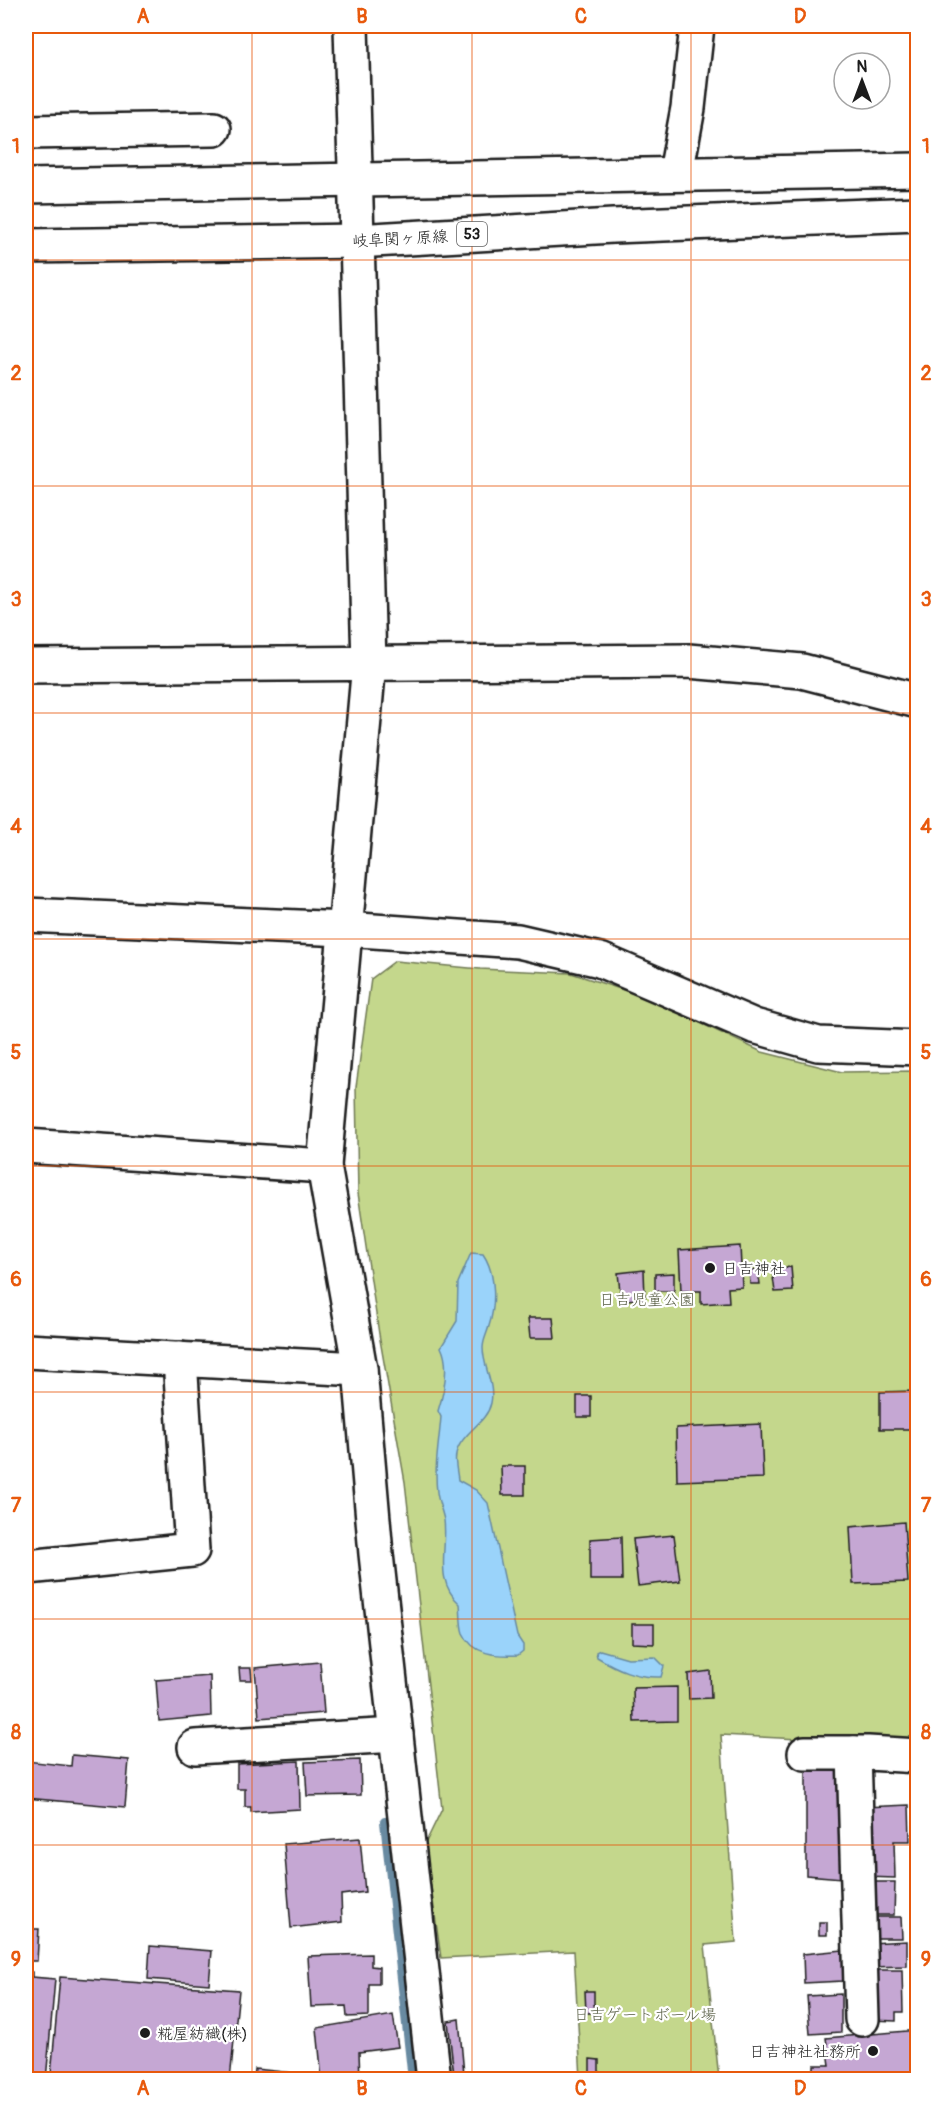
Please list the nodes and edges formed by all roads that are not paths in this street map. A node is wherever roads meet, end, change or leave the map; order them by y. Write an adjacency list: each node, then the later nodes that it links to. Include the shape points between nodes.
1 (351, 26): 7 (street)
2 (697, 26): 6 (street)
3 (214, 129): 4 (street)
4 (26, 132)
5 (918, 170): 6 (street)
6 (676, 173): 7 (street)
7 (356, 180): 8 (street); 10 (street)
8 (26, 186)
9 (918, 214): 10 (street, 岐阜関ヶ原線 / 53, via 625,225)
10 (356, 241): 11 (street, 岐阜関ヶ原線 / 53); 12 (street)
11 (26, 246)
12 (369, 663): 13 (street); 14 (street, via 688,661 802,671); 16 (street)
13 (26, 666)
14 (918, 701)
15 (26, 915): 16 (street)
16 (345, 929): 17 (street, via 518,941 600,960 754,1026 818,1044); 19 (street)
17 (918, 1048)
18 (26, 1146): 19 (street)
19 (324, 1166): 22 (street)
20 (26, 1351): 21 (street)
21 (180, 1359): 22 (street); 23 (street, via 192,1550 28,1567)
22 (360, 1369): 24 (street)
23 (26, 1563)
24 (396, 1735): 25 (street); 30 (street)
25 (195, 1747)
26 (805, 1753): 27 (street)
27 (854, 1753): 28 (street); 29 (street)
28 (918, 1756)
29 (862, 2019)
30 (434, 2079)

